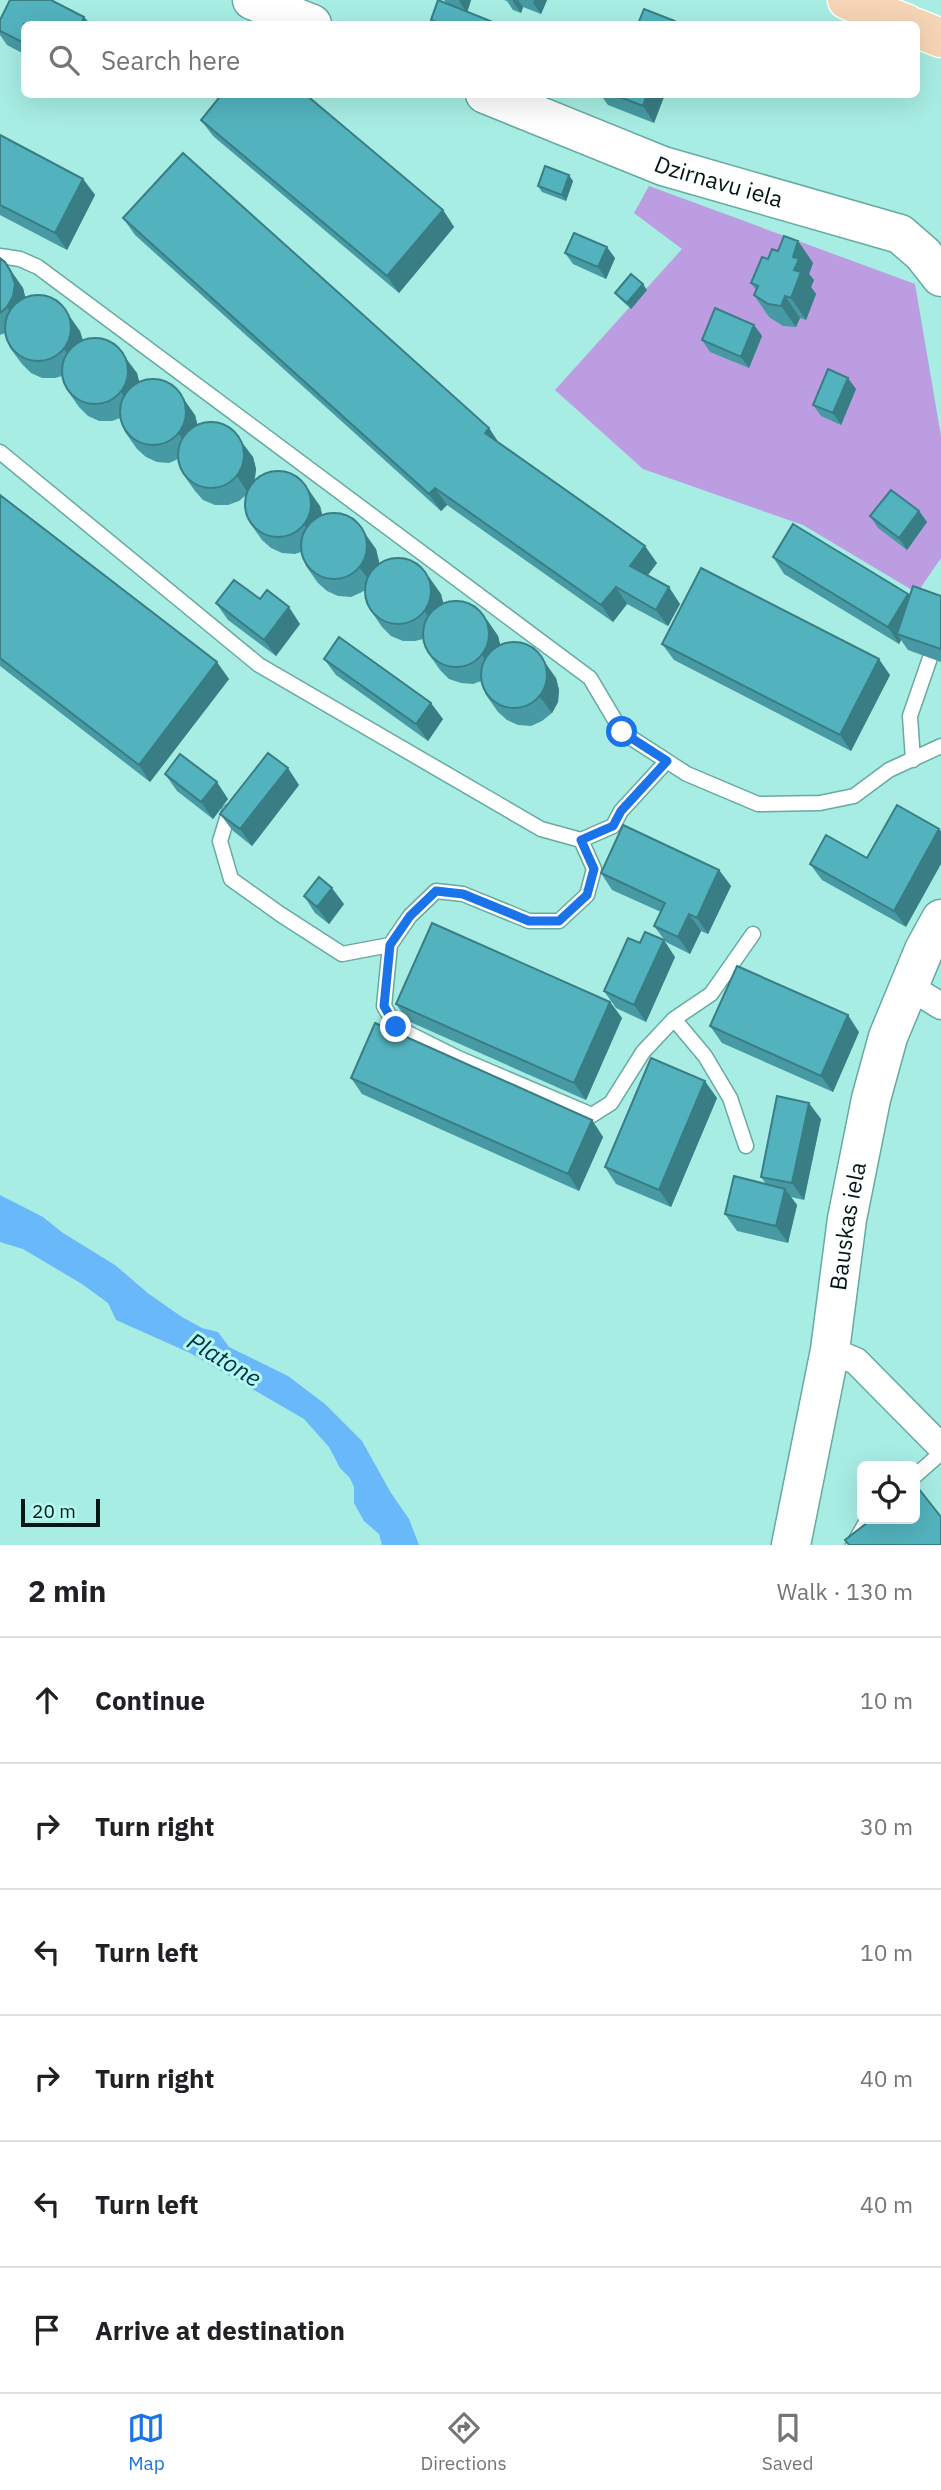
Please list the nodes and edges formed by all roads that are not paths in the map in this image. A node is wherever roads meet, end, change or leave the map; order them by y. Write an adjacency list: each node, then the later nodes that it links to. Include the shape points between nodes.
1 (252, 0): 3 (street)
2 (847, 0): 4 (main road)
3 (304, 21)
4 (900, 21)
5 (920, 30): 6 (main road)
6 (941, 38)
7 (495, 98): 9 (street, Dzirnavu iela, via 663,166 900,234)
8 (0, 256): 14 (lane, via 38,267 590,678 622,732)
9 (941, 277)
10 (0, 452): 16 (lane, via 259,665 541,829)
11 (930, 658): 13 (lane, via 910,716)
12 (941, 746): 13 (lane)
13 (913, 760): 14 (lane, via 889,770 854,796 820,803 758,804)
14 (667, 761): 16 (lane, via 613,826)
15 (229, 812): 19 (lane, via 220,841 231,879 342,954)
16 (581, 840): 19 (lane, via 594,869 587,895 559,921 529,921 463,894 436,891 410,916)
17 (941, 919): 20 (street, Bauskas iela, via 924,950)
18 (753, 934): 21 (lane, via 711,994)
19 (390, 945): 21 (lane, via 384,1006 396,1027 592,1115 611,1104 643,1052)
20 (926, 996): 23 (street, Bauskas iela, via 888,1037 871,1099 847,1219)
21 (674, 1019): 22 (lane, via 705,1056 730,1098)
22 (746, 1146)
23 (830, 1350): 24 (street, via 856,1361); 28 (street, Bauskas iela)
24 (941, 1447)
25 (941, 1453): 26 (lane)
26 (920, 1472)
27 (865, 1524): 29 (lane)
28 (791, 1545)
29 (853, 1545)

